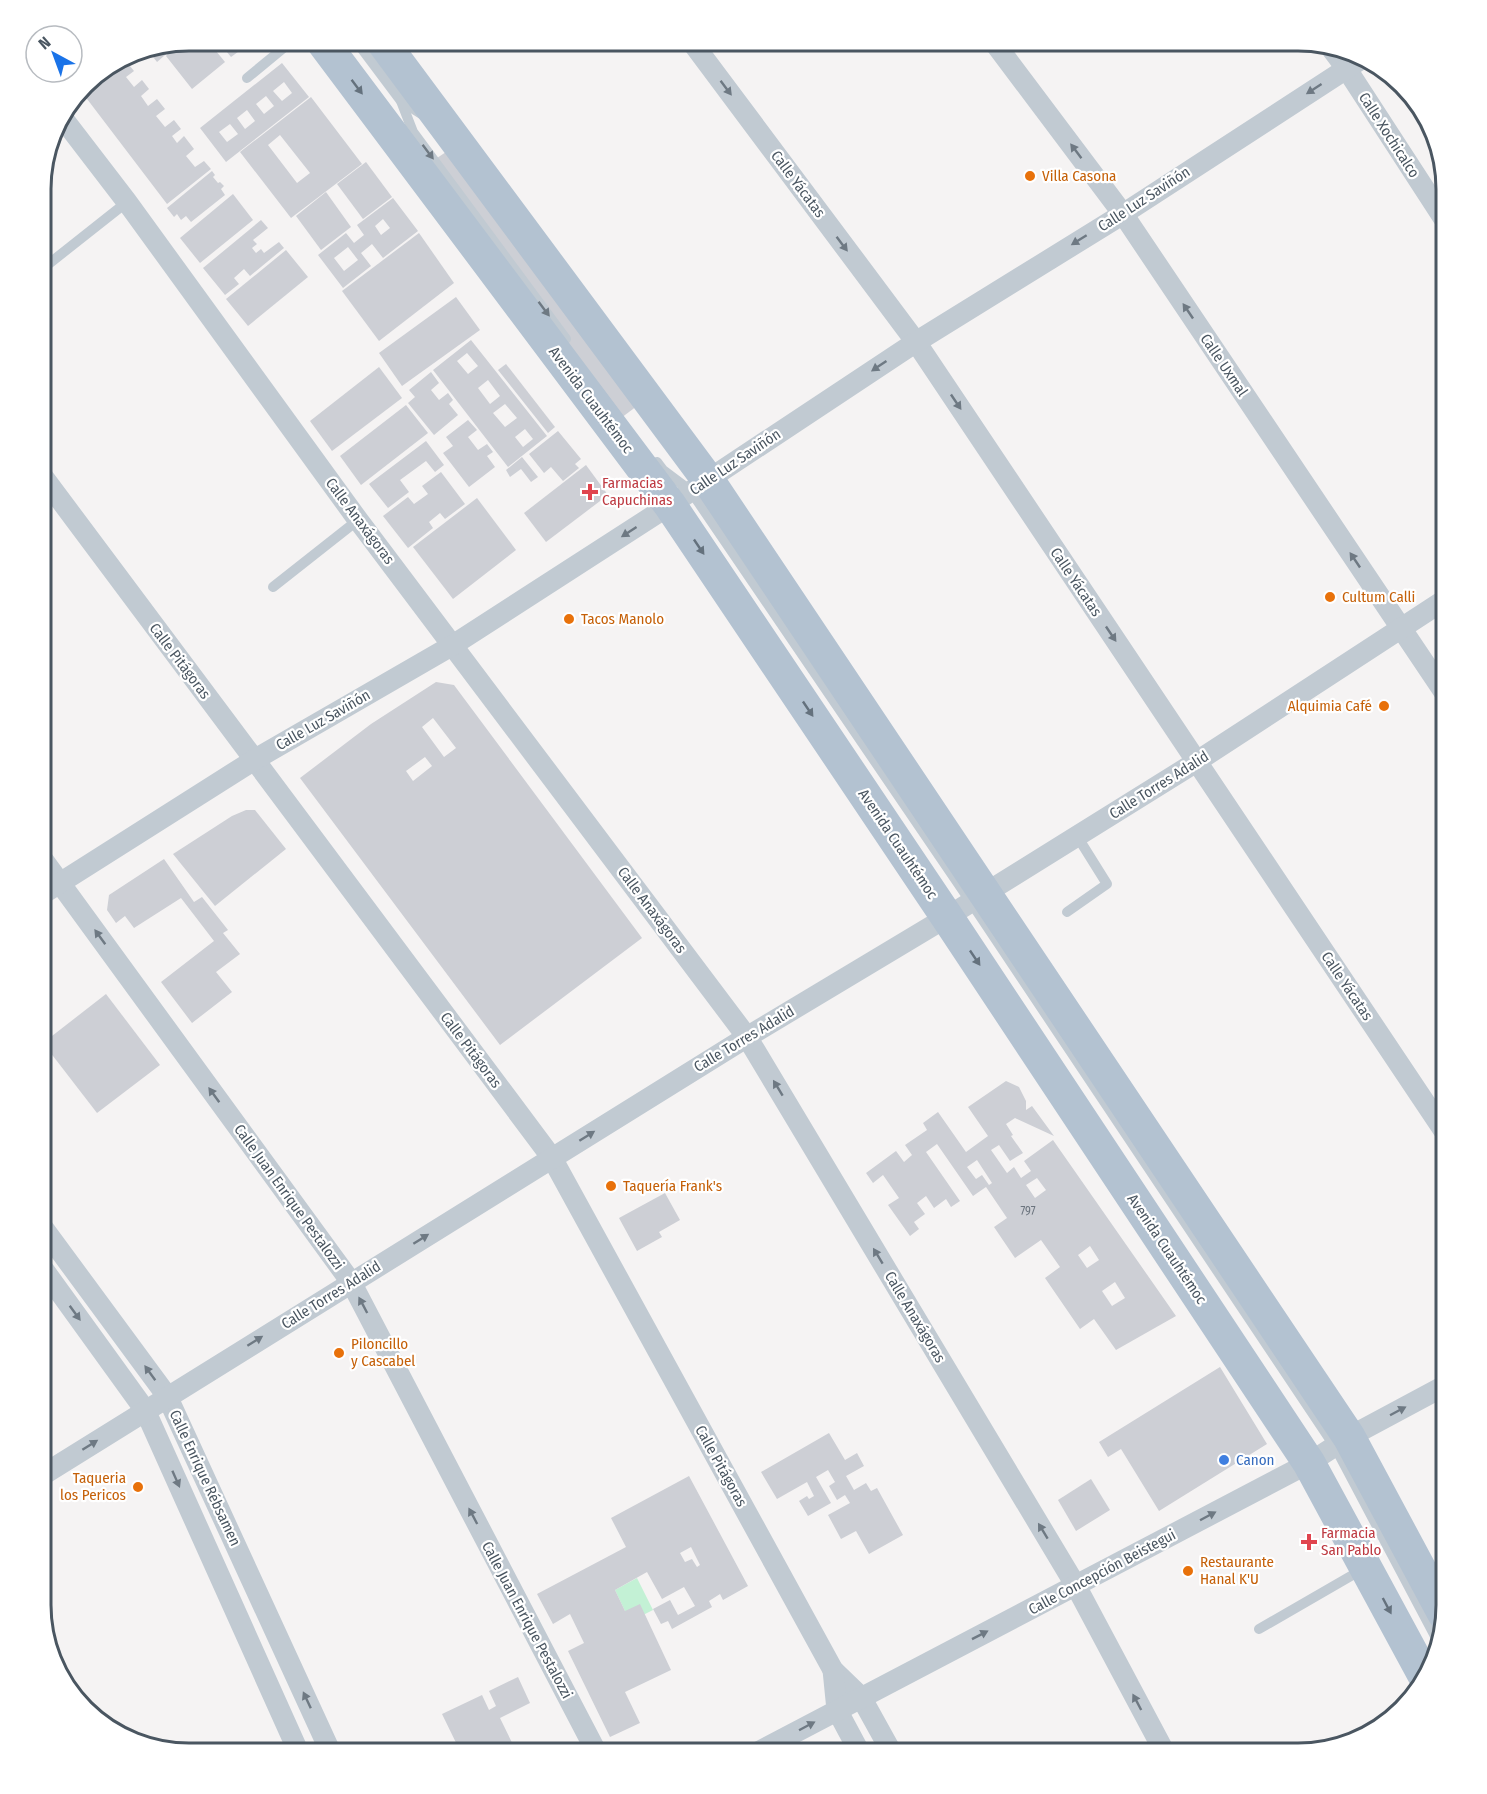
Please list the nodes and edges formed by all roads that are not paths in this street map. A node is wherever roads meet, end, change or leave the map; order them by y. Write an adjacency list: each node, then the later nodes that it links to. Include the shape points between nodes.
1 (279, 51): 9 (lane)
2 (331, 51): 20 (main road, Avenida Cuauhtémoc, one-way to 20)
3 (364, 51): 10 (lane)
4 (389, 51): 20 (main road, Avenida Cuauhtémoc)
5 (698, 51): 16 (street, Calle Yácatas, one-way to 16)
6 (1000, 51): 14 (street, Calle Uxmal, one-way to 6)
7 (1354, 64): 14 (street, Calle Luz Saviñón, one-way to 14)
8 (1356, 64): 13 (street, Calle Xochicalco)
9 (247, 78)
10 (400, 101): 17 (lane, one-way to 17, via 413,132); 20 (lane, via 430,120 681,458)
11 (67, 125): 12 (street, Calle Anaxágoras)
12 (127, 202): 15 (lane); 21 (street, Calle Anaxágoras)
13 (1436, 205)
14 (1122, 214): 16 (street, Calle Luz Saviñón, one-way to 16); 24 (street, Calle Uxmal, one-way to 14)
15 (51, 262)
16 (916, 342): 20 (street, Calle Luz Saviñón, one-way to 20); 28 (street, Calle Yácatas, one-way to 28)
17 (573, 348)
18 (650, 452): 20 (lane, via 663,470)
19 (51, 487): 27 (street, Calle Pitágoras)
20 (690, 492): 25 (street, Calle Luz Saviñón, one-way to 25); 33 (main road, Avenida Cuauhtémoc); 33 (main road, Avenida Cuauhtémoc)
21 (358, 520): 22 (lane); 25 (street, Calle Anaxágoras)
22 (273, 588)
23 (1436, 605): 24 (street, Calle Torres Adalid)
24 (1400, 627): 26 (street, Calle Uxmal); 28 (street, Calle Torres Adalid)
25 (453, 645): 27 (street, Calle Luz Saviñón); 35 (street, Calle Anaxágoras)
26 (1436, 680)
27 (254, 760): 31 (street, Calle Luz Saviñón); 37 (street, Calle Pitágoras)
28 (1196, 762): 29 (street, Calle Torres Adalid); 36 (street, Calle Yácatas)
29 (1077, 836): 33 (street, Calle Torres Adalid); 34 (lane, via 1107,884)
30 (51, 871): 31 (street, Calle Juan Enrique Pestalozzi)
31 (60, 883): 32 (street, Calle Luz Saviñón); 40 (street, Calle Juan Enrique Pestalozzi, one-way to 31)
32 (51, 889)
33 (967, 903): 35 (street, Calle Torres Adalid); 44 (main road, Avenida Cuauhtémoc); 44 (main road, Avenida Cuauhtémoc)
34 (1067, 912)
35 (747, 1037): 37 (street, Calle Torres Adalid, one-way to 35); 47 (street, Calle Anaxágoras, one-way to 35)
36 (1436, 1119)
37 (552, 1158): 40 (street, Calle Torres Adalid, one-way to 37); 53 (street, Calle Pitágoras)
38 (51, 1239): 42 (street, Calle Enrique Rébsamen, one-way to 38)
39 (51, 1280): 43 (street, Calle Enrique Rébsamen, one-way to 43)
40 (351, 1282): 42 (street, Calle Torres Adalid, one-way to 40); 59 (street, Calle Juan Enrique Pestalozzi, one-way to 40)
41 (1436, 1391): 44 (street, Calle Concepción Beistegui, one-way to 41)
42 (167, 1396): 43 (street, Calle Torres Adalid); 51 (street, Calle Enrique Rébsamen)
43 (145, 1410): 45 (street, Calle Torres Adalid, one-way to 43); 54 (street, Calle Enrique Rébsamen, one-way to 54)
44 (1331, 1449): 46 (main road, Avenida Cuauhtémoc); 47 (street, Calle Concepción Beistegui, one-way to 44); 48 (main road, Avenida Cuauhtémoc); 50 (lane)
45 (51, 1469)
46 (1367, 1567): 49 (lane); 52 (main road, Avenida Cuauhtémoc, one-way to 52)
47 (1076, 1586): 55 (street, Calle Concepción Beistegui, one-way to 47); 63 (street, Calle Anaxágoras, one-way to 47)
48 (1436, 1602)
49 (1259, 1629)
50 (1433, 1632)
51 (291, 1666): 54 (street); 58 (street, Calle Enrique Rébsamen, one-way to 51)
52 (1420, 1668)
53 (833, 1670): 55 (street, Calle Pitágoras); 56 (street, Calle Pitágoras)
54 (265, 1678): 57 (street, Calle Enrique Rébsamen)
55 (861, 1697): 56 (street, Calle Concepción Beistegui); 62 (street, Calle Pitágoras)
56 (837, 1710): 60 (street, Calle Concepción Beistegui, one-way to 56); 61 (street, Calle Pitágoras)
57 (294, 1743)
58 (326, 1743)
59 (591, 1743)
60 (776, 1743)
61 (854, 1743)
62 (886, 1743)
63 (1159, 1743)

